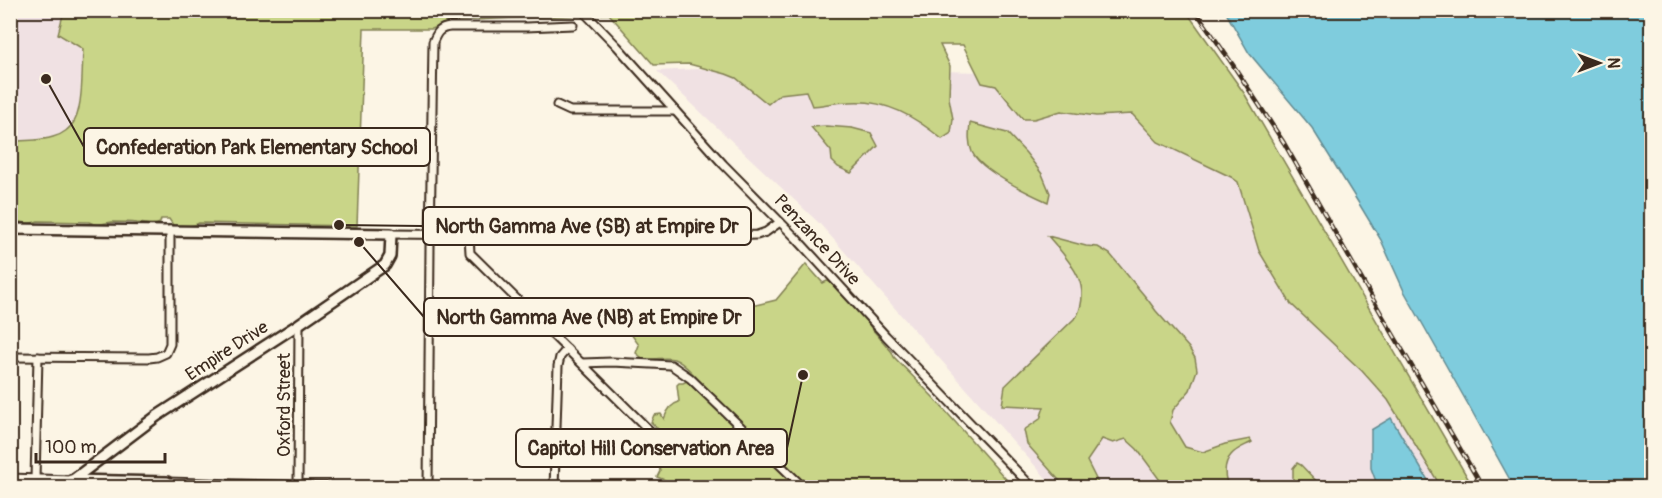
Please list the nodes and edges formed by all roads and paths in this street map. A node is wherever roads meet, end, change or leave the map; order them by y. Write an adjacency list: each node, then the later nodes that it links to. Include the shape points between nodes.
1 (582, 10): 4 (street, Penzance Drive)
2 (573, 25): 9 (street, via 450,27 436,34 432,50)
3 (557, 105): 4 (street, via 570,111)
4 (675, 111): 5 (street, Penzance Drive)
5 (780, 222): 10 (street, via 757,236); 27 (street, Penzance Drive)
6 (10, 229): 7 (street)
7 (170, 230): 8 (street); 14 (street, via 170,344 166,353 158,357)
8 (391, 234): 9 (street); 11 (street, Empire Drive, via 390,256 385,265)
9 (430, 235): 10 (street); 24 (street)
10 (469, 236): 12 (street, via 470,253)
11 (299, 324): 19 (street, Empire Drive, via 157,416); 21 (street, Oxford Street)
12 (567, 349): 15 (street); 25 (street, via 558,366)
13 (10, 357): 14 (street)
14 (38, 357): 18 (street)
15 (582, 363): 16 (street); 26 (street, via 671,365 690,378)
16 (656, 437)
17 (10, 478): 18 (street)
18 (35, 479): 19 (street)
19 (71, 480): 20 (street); 22 (street, Empire Drive)
20 (167, 485): 21 (street)
21 (298, 485): 23 (street)
22 (62, 488)
23 (380, 488)
24 (428, 488)
25 (554, 488)
26 (804, 488)
27 (1033, 488)

